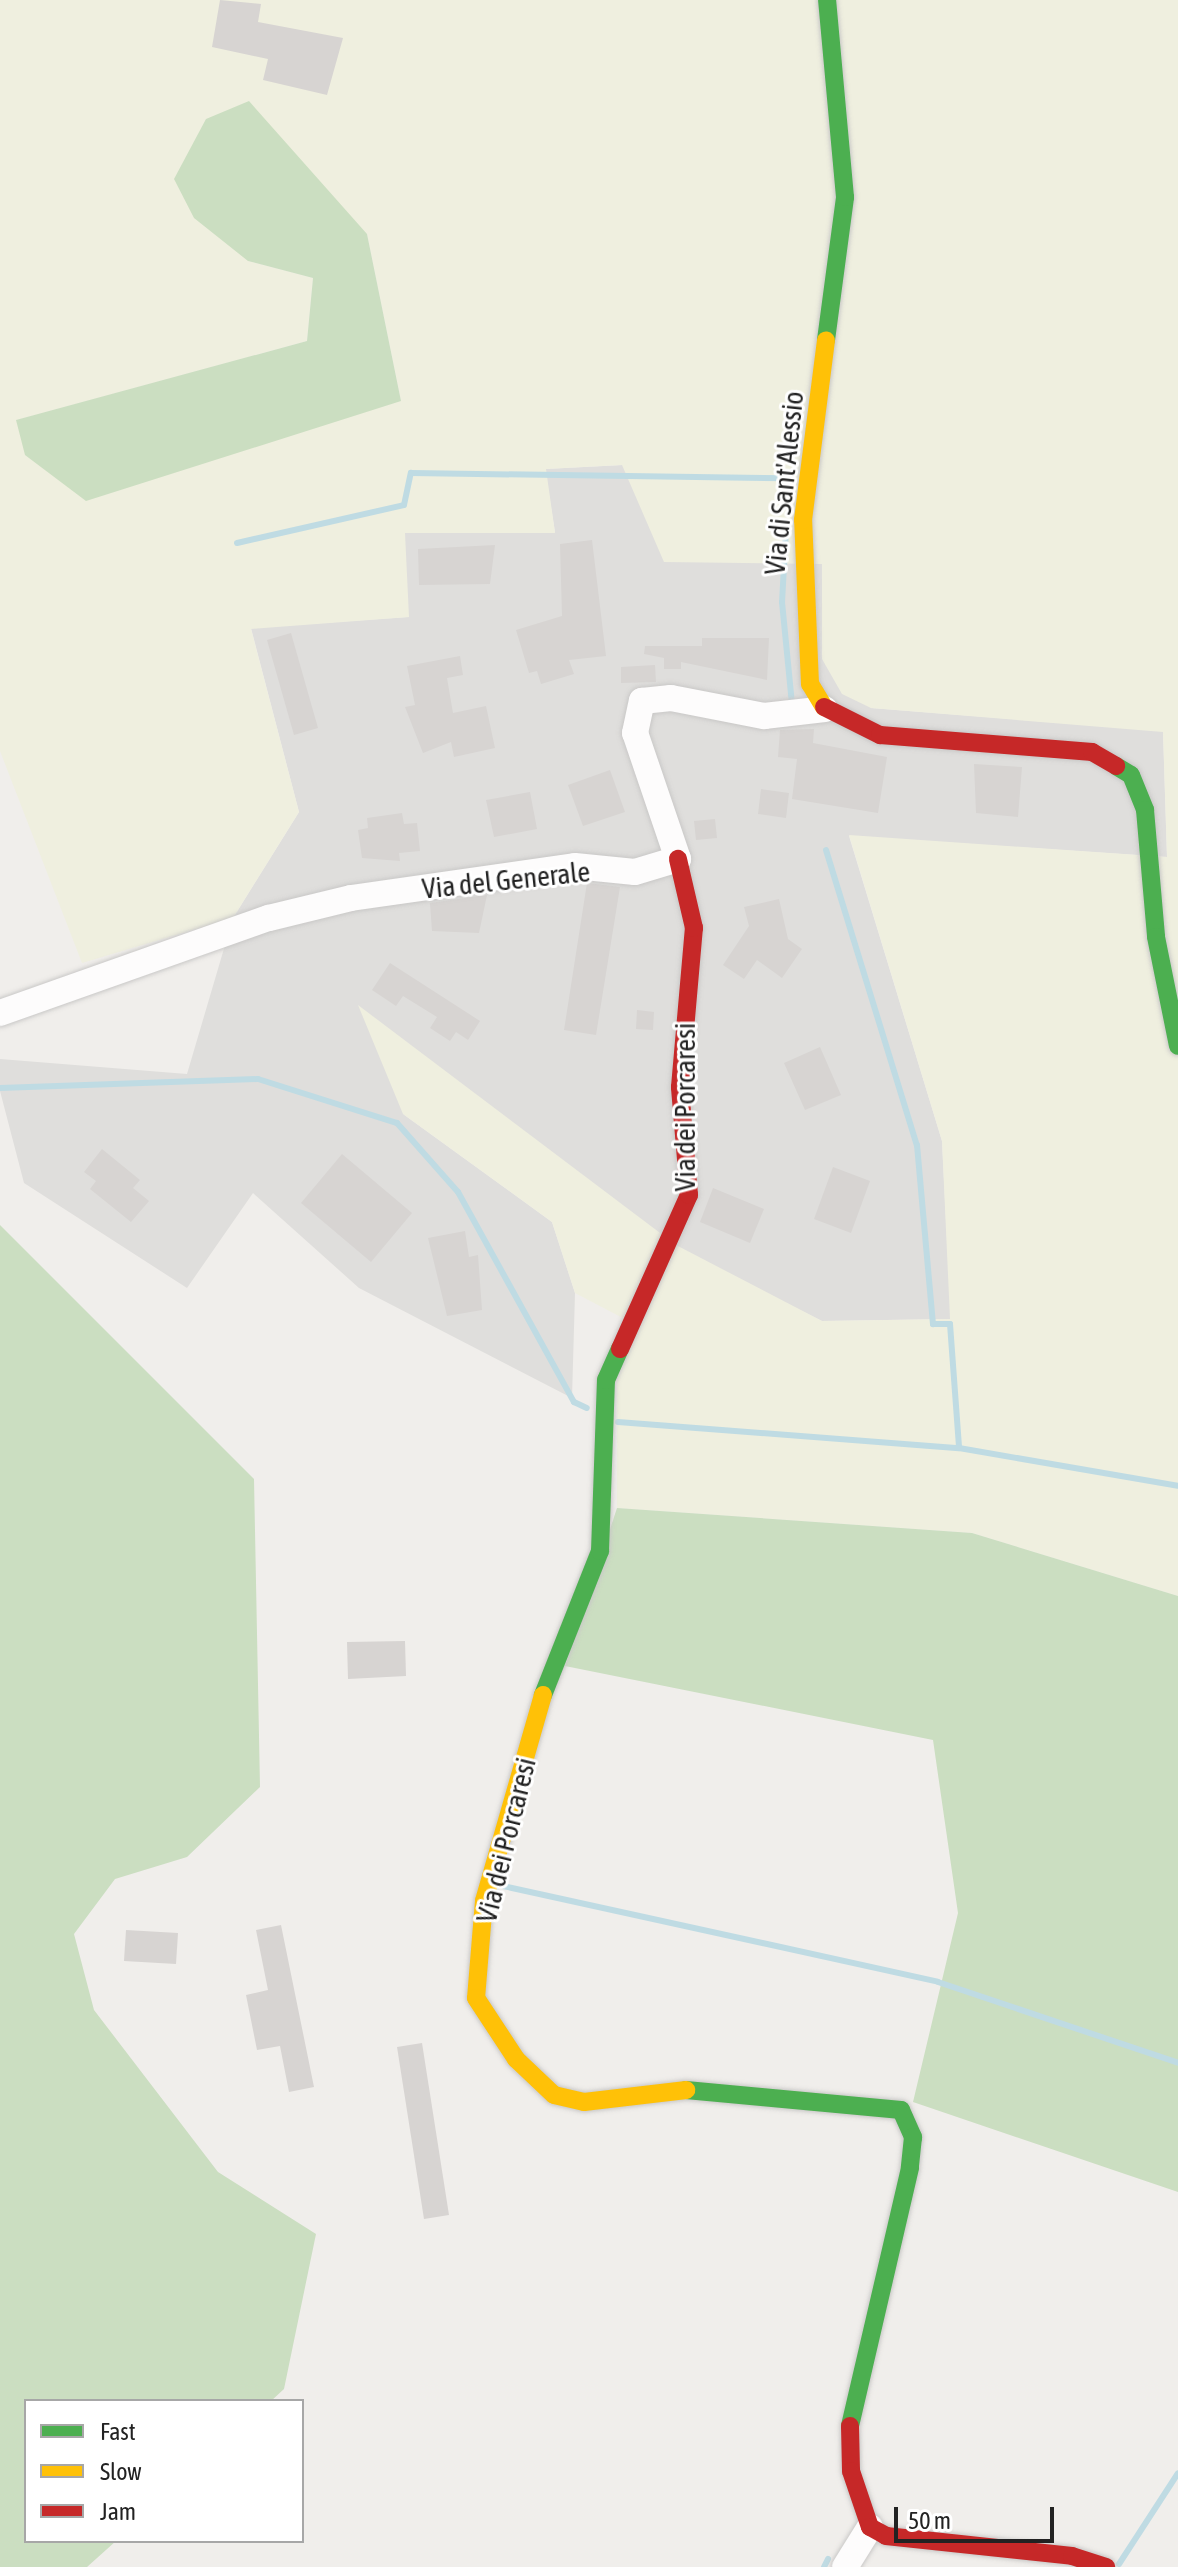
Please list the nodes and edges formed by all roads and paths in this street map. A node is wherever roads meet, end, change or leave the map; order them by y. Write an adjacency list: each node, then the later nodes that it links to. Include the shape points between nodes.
1 (827, 0): 2 (street, Via di Sant'Alessio, via 845,197 800,572 805,662)
2 (825, 709): 3 (street, via 764,716 671,698 642,701 635,733); 5 (street, via 880,735 1092,752 1131,775 1145,810 1156,937)
3 (678, 859): 4 (street, Via del Generale, via 635,872 575,866 351,898 269,918); 6 (street, Via dei Porcaresi, via 694,928 680,1087 689,1195 606,1380 600,1551 554,1658 484,1901 476,1998 516,2059 554,2095 584,2102 685,2090 901,2110 913,2137 910,2168 850,2412 851,2471)
4 (0, 1013)
5 (1178, 1046)
6 (870, 2527): 7 (street, via 886,2536); 8 (street)
7 (1102, 2564)
8 (845, 2567)

